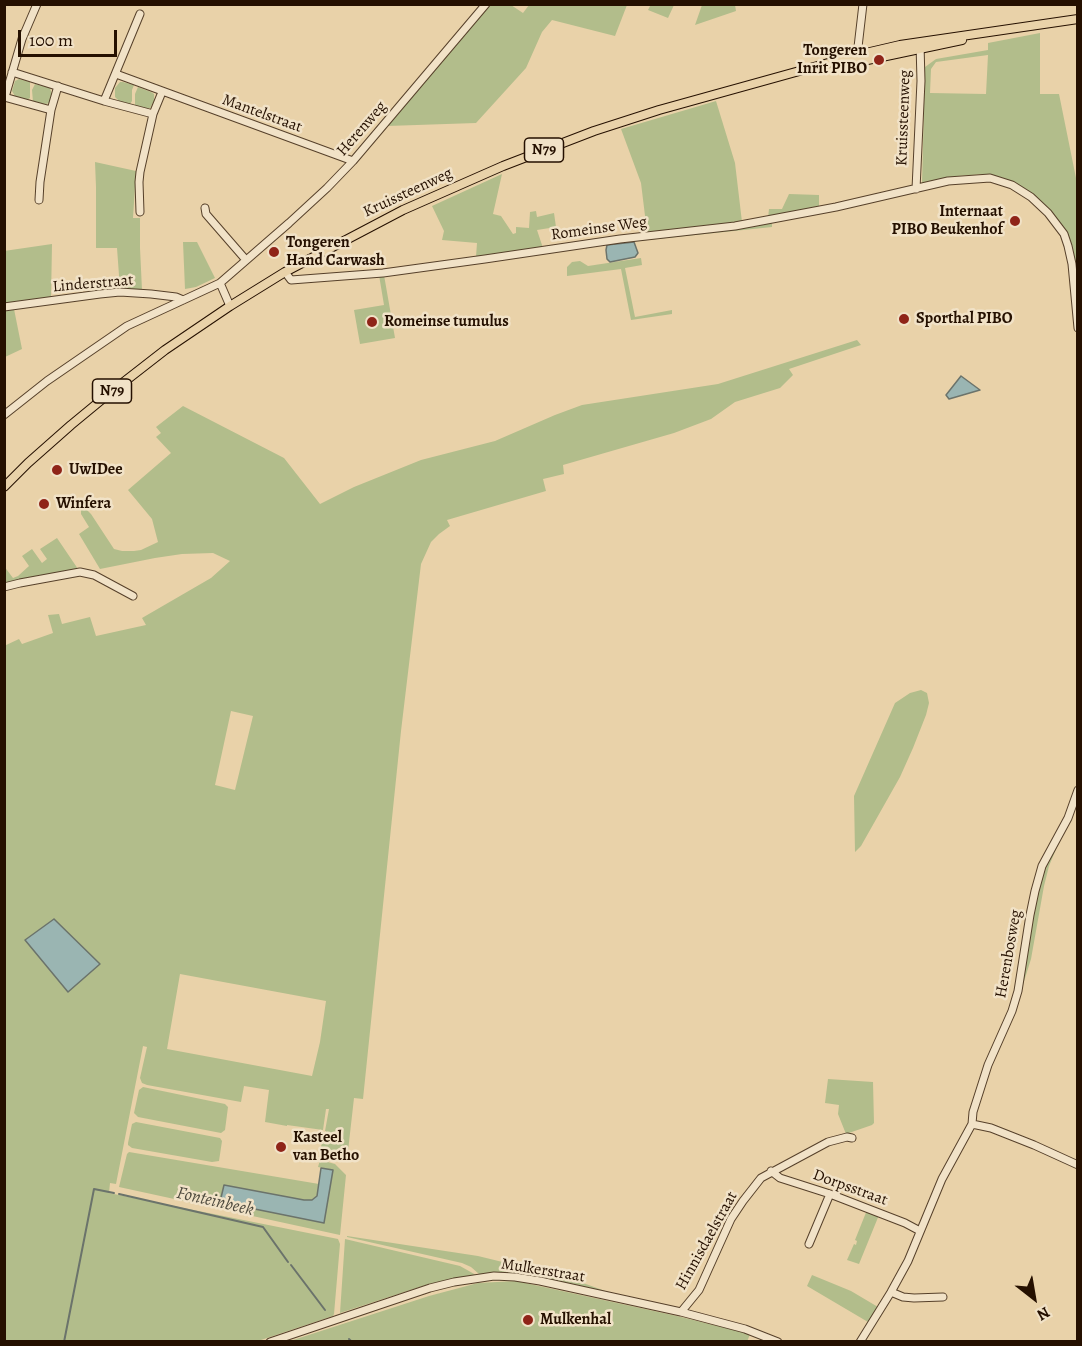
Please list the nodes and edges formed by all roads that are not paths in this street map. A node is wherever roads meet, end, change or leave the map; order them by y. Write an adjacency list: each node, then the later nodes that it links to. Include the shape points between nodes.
1 (37, 4): 8 (street)
2 (486, 4): 16 (street, Herenweg)
3 (863, 4): 7 (street)
4 (140, 14): 9 (street)
5 (1077, 19): 6 (main road, Kruissteenweg / N79)
6 (920, 45): 17 (street, Kruissteenweg); 22 (main road, Kruissteenweg / N79, via 869,52 690,100 594,131 403,210)
7 (858, 46)
8 (12, 72): 10 (street); 12 (street)
9 (116, 74): 11 (street, Mantelstraat); 13 (street)
10 (58, 86): 13 (street); 14 (street)
11 (162, 92): 15 (street); 16 (street, Mantelstraat)
12 (4, 97): 14 (street)
13 (104, 101): 15 (street)
14 (51, 110): 18 (street)
15 (153, 114): 20 (street, via 140,172)
16 (353, 161): 21 (street, Herenweg)
17 (916, 189): 22 (street, Romeinse Weg, via 735,226 383,273 291,280); 27 (street, via 948,181 990,178 1012,185 1030,197 1064,234 1072,264)
18 (39, 200)
19 (205, 208): 21 (street)
20 (140, 212)
21 (246, 260): 23 (street, Herenweg)
22 (285, 272): 25 (main road, Kruissteenweg / N79)
23 (220, 283): 24 (street, Herenweg); 25 (street)
24 (183, 300): 26 (street, Linderstraat, via 120,292); 28 (street, Herenweg, via 127,326)
25 (230, 306): 29 (main road, Kruissteenweg / N79, via 111,392)
26 (4, 307)
27 (1077, 328)
28 (4, 415)
29 (4, 487)
30 (4, 587): 31 (street, via 80,572 94,575)
31 (133, 596)
32 (1077, 790): 33 (street, Herenbosweg, via 1068,818 1042,866 1018,991 988,1065)
33 (972, 1124): 35 (street, via 991,1128); 38 (street, Herenbosweg)
34 (852, 1138): 36 (street, Hinnisdaelstraat, via 828,1142)
35 (1077, 1165)
36 (771, 1171): 37 (street, Dorpsstraat, via 780,1178); 42 (street, Hinnisdaelstraat, via 743,1201 699,1290)
37 (830, 1194): 38 (street, Dorpsstraat); 39 (street)
38 (920, 1231): 40 (street, Herenbosweg)
39 (809, 1244)
40 (891, 1292): 41 (street, via 903,1297); 45 (street, Herenbosweg)
41 (943, 1297)
42 (681, 1312): 43 (street, Mulkerstraat, via 540,1281 494,1276 430,1288); 44 (street, Mulkerstraat)
43 (270, 1341)
44 (778, 1341)
45 (860, 1341)

